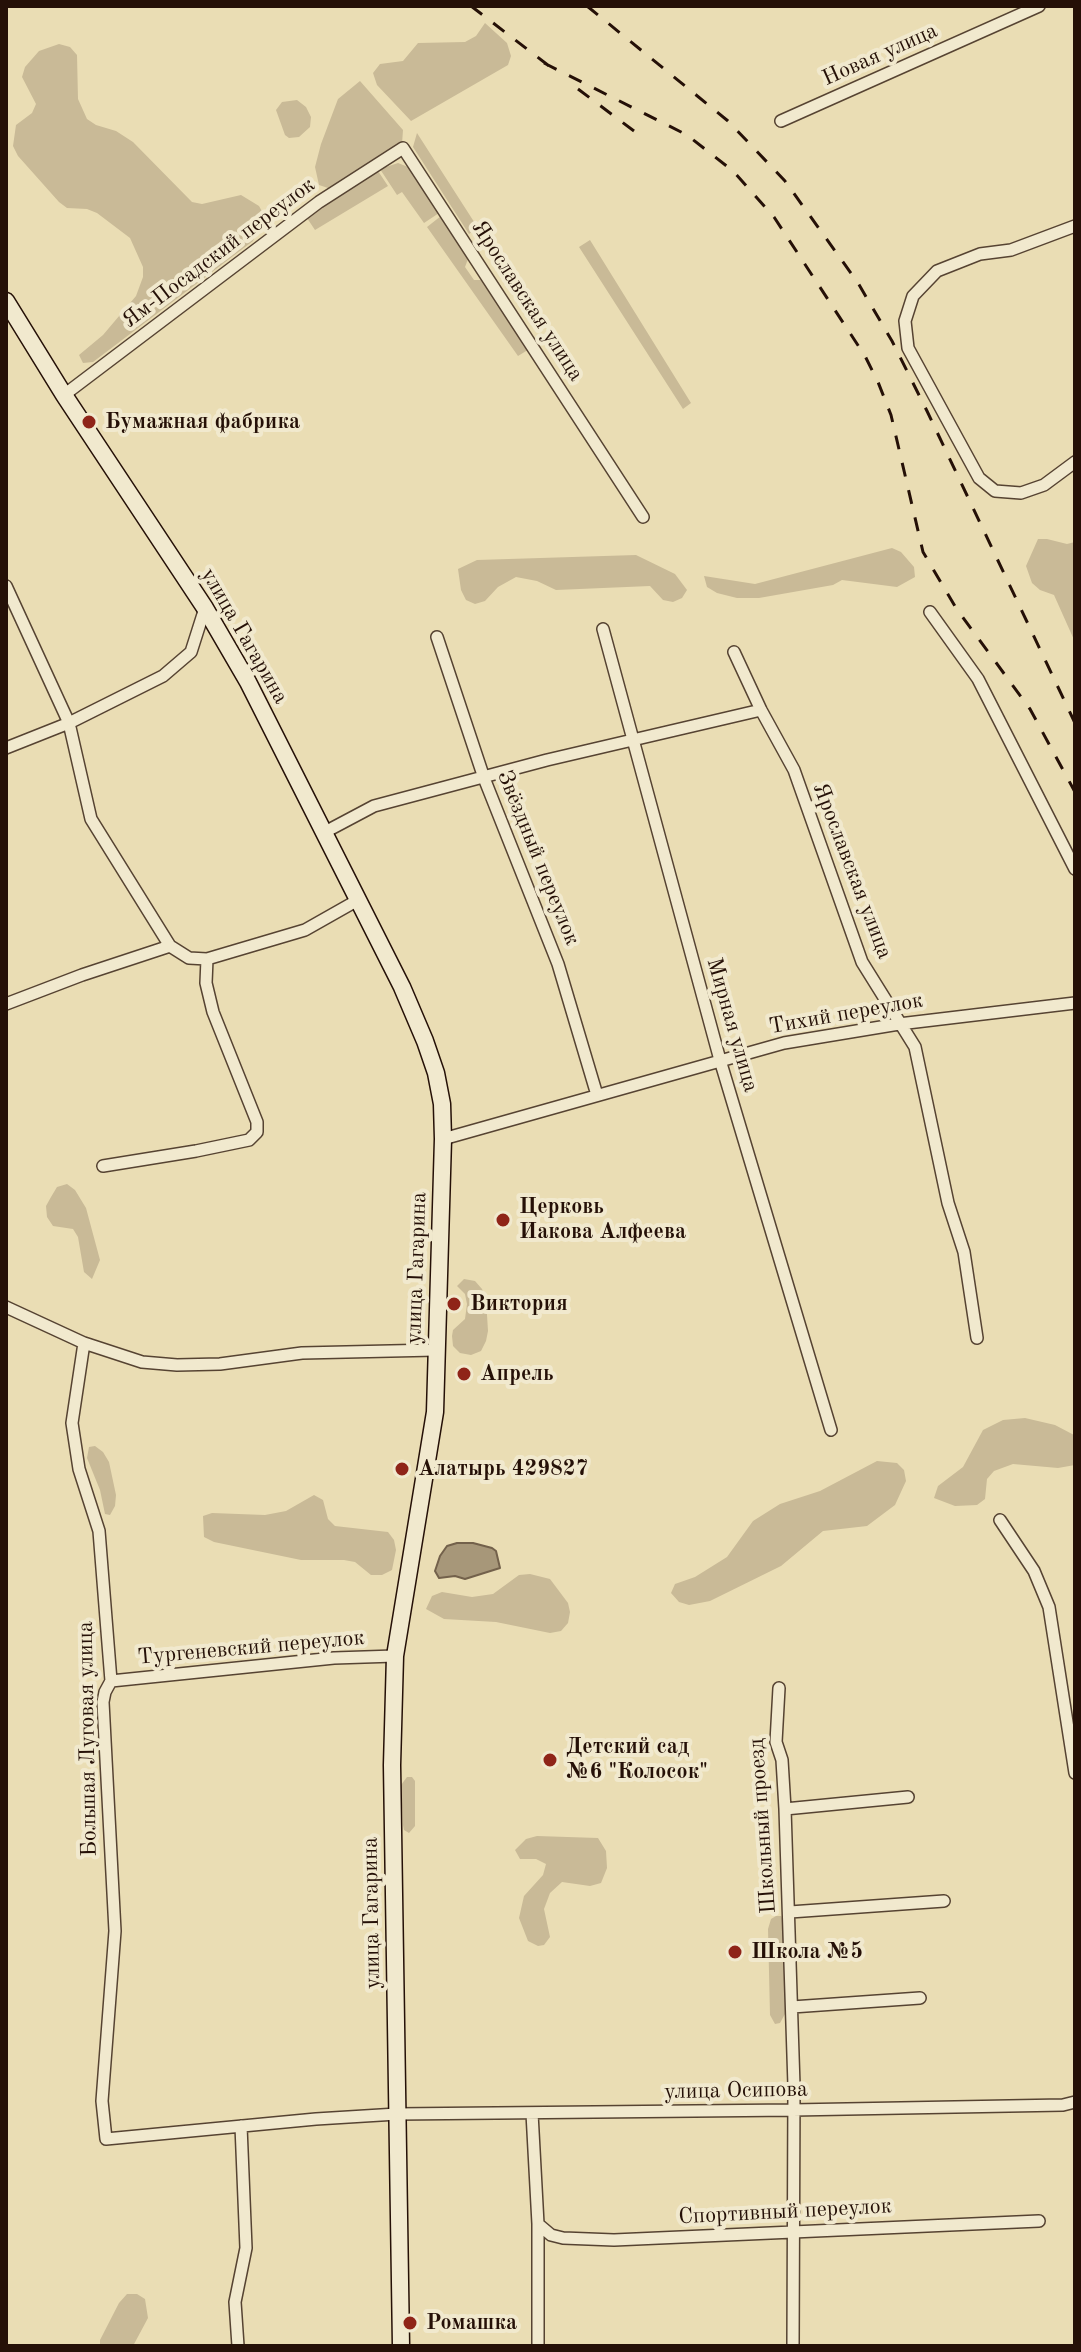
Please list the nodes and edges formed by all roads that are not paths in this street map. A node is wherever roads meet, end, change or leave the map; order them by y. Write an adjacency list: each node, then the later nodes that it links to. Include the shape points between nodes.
1 (1039, 6): 2 (street, Новая улица)
2 (781, 121)
3 (403, 148): 6 (street, Ям-Посадский переулок, via 319,202); 8 (street, Ярославская улица)
4 (1075, 226): 7 (street, via 937,271 913,296 905,321 908,348 979,478 995,491 1021,493 1044,485)
5 (6, 303): 6 (main road, улица Гагарина)
6 (64, 395): 10 (main road, улица Гагарина)
7 (1075, 462)
8 (643, 517)
9 (6, 586): 16 (street)
10 (205, 608): 16 (street, via 191,652 179,665); 20 (main road, улица Гагарина)
11 (930, 612): 21 (street, via 978,679)
12 (603, 629): 17 (street, Мирная улица)
13 (437, 637): 19 (street, Звёздный переулок)
14 (734, 652): 15 (street, Ярославская улица)
15 (761, 710): 17 (street); 27 (street, Ярославская улица, via 794,770 862,962)
16 (69, 723): 18 (street); 23 (street, via 91,819)
17 (634, 741): 19 (street); 28 (street, Мирная улица)
18 (6, 748)
19 (484, 778): 20 (street, via 374,806); 29 (street, Звёздный переулок, via 558,964)
20 (325, 832): 22 (main road, улица Гагарина)
21 (1075, 869)
22 (358, 900): 24 (street, via 305,930); 30 (main road, улица Гагарина, via 425,1041 442,1104)
23 (170, 946): 24 (street, via 189,958); 26 (street)
24 (207, 959): 31 (street, via 213,1012 257,1132 249,1140 209,1149)
25 (1075, 1003): 27 (street, Тихий переулок)
26 (6, 1004)
27 (899, 1024): 28 (street, Тихий переулок, via 784,1043); 33 (street, Ярославская улица, via 915,1047 948,1203 964,1252)
28 (720, 1060): 29 (street, Тихий переулок); 36 (street, Мирная улица)
29 (597, 1095): 30 (street, Тихий переулок)
30 (443, 1139): 35 (main road, улица Гагарина)
31 (103, 1166)
32 (6, 1307): 34 (street)
33 (977, 1338)
34 (84, 1343): 35 (street, via 142,1362 177,1365 302,1353); 39 (street, Большая Луговая улица, via 72,1434 99,1531)
35 (435, 1350): 38 (main road, улица Гагарина, via 435,1412)
36 (831, 1430)
37 (1000, 1520): 41 (street, via 1034,1571 1049,1607)
38 (395, 1656): 39 (street, Тургеневский переулок); 51 (main road, улица Гагарина)
39 (111, 1681): 53 (street, Большая Луговая улица, via 103,1702 115,1931 102,2101)
40 (779, 1688): 43 (street, Школьный проезд, via 776,1742)
41 (1075, 1773)
42 (908, 1797): 43 (street)
43 (785, 1809): 45 (street, Школьный проезд)
44 (944, 1901): 45 (street)
45 (790, 1912): 47 (street, Школьный проезд)
46 (920, 1998): 47 (street)
47 (792, 2007): 49 (street, Школьный проезд)
48 (1075, 2102): 49 (street, улица Осипова)
49 (793, 2110): 50 (street, улица Осипова); 56 (street, Школьный проезд)
50 (532, 2113): 51 (street, улица Осипова); 55 (street)
51 (397, 2114): 52 (street, улица Осипова); 58 (main road, улица Гагарина)
52 (241, 2126): 53 (street, улица Осипова); 57 (street, via 246,2248 235,2302)
53 (106, 2139)
54 (1039, 2221): 56 (street, Спортивный переулок)
55 (538, 2224): 56 (street, Спортивный переулок, via 563,2238 614,2240); 59 (street)
56 (794, 2231): 60 (street, Школьный проезд)
57 (238, 2346)
58 (401, 2346)
59 (538, 2346)
60 (793, 2346)

